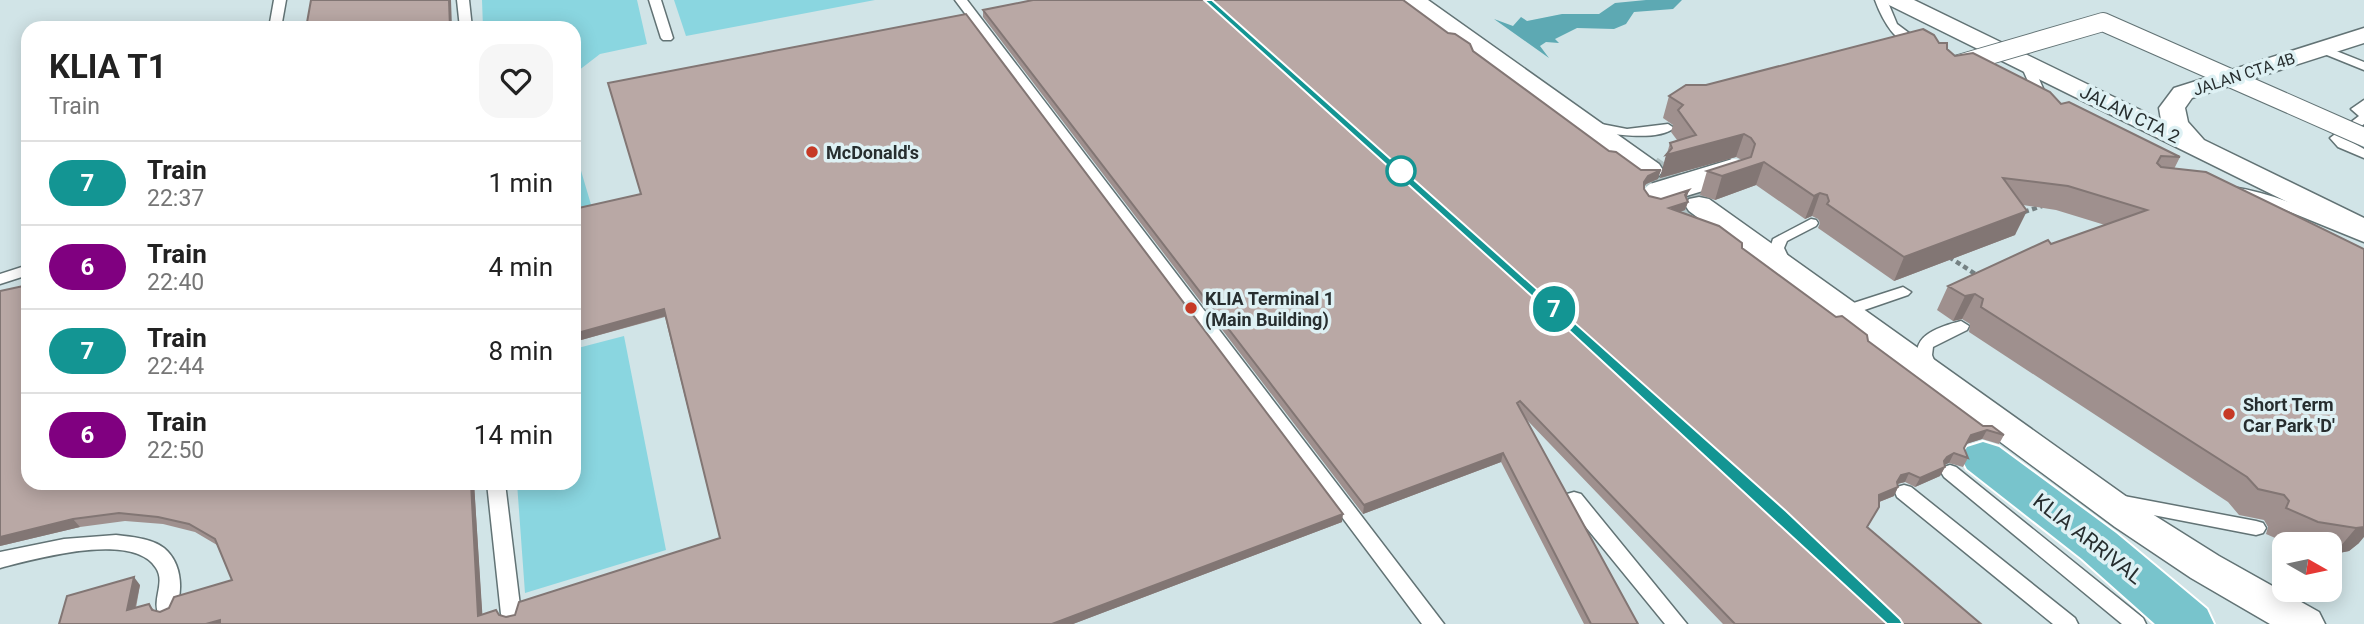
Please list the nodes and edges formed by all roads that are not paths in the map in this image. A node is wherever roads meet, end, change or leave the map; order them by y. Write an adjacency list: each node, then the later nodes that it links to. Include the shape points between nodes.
1 (280, 0): 8 (lane)
2 (463, 0): 9 (lane)
3 (655, 0): 11 (lane)
4 (961, 0): 48 (lane)
5 (1414, 0): 20 (street)
6 (1881, 0): 12 (lane, via 1894,30)
7 (1897, 0): 14 (street, JALAN CTA 2)
8 (276, 21)
9 (465, 21)
10 (2364, 34): 13 (street, JALAN CTA 4B)
11 (667, 38)
12 (1926, 49)
13 (2321, 49): 15 (lane); 23 (street, JALAN CTA 4B, via 2183,93 2172,108 2175,124)
14 (2026, 63): 18 (lane); 23 (street, JALAN CTA 2)
15 (2364, 66)
16 (1949, 67): 22 (street, bridge, via 2103,22)
17 (2364, 104): 19 (lane, via 2357,109)
18 (2046, 109)
19 (2364, 116): 24 (lane, via 2337,138)
20 (1589, 126): 21 (lane, via 1627,132); 26 (street)
21 (1668, 128)
22 (2364, 137)
23 (2194, 145): 30 (street, JALAN CTA 2)
24 (2364, 154)
25 (1734, 170): 26 (street, bridge)
26 (1652, 182)
27 (2220, 190): 31 (lane, via 2270,199)
28 (1699, 205): 32 (street)
29 (1811, 223): 32 (lane, via 1780,239 1777,248)
30 (2364, 229)
31 (2364, 239)
32 (1786, 269): 36 (street)
33 (21, 272): 34 (lane)
34 (0, 279)
35 (1903, 292): 36 (lane)
36 (1844, 312): 38 (street)
37 (1961, 326): 38 (lane, via 1925,345 1927,367)
38 (1938, 381): 40 (street)
39 (1977, 464): 51 (lane); 52 (main road); 53 (main road, KLIA ARRIVAL, via 2099,546); 54 (lane)
40 (2080, 484): 44 (lane, via 2137,507); 55 (street, via 2205,567)
41 (497, 490): 47 (lane)
42 (1905, 492): 50 (lane)
43 (1573, 499): 49 (lane)
44 (2256, 528)
45 (0, 560): 46 (lane, via 90,542 143,547 159,554 167,565 171,584)
46 (166, 609)
47 (511, 614)
48 (1434, 624)
49 (1677, 624)
50 (2068, 624)
51 (2136, 624)
52 (2171, 624)
53 (2189, 624)
54 (2210, 624)
55 (2305, 624)

